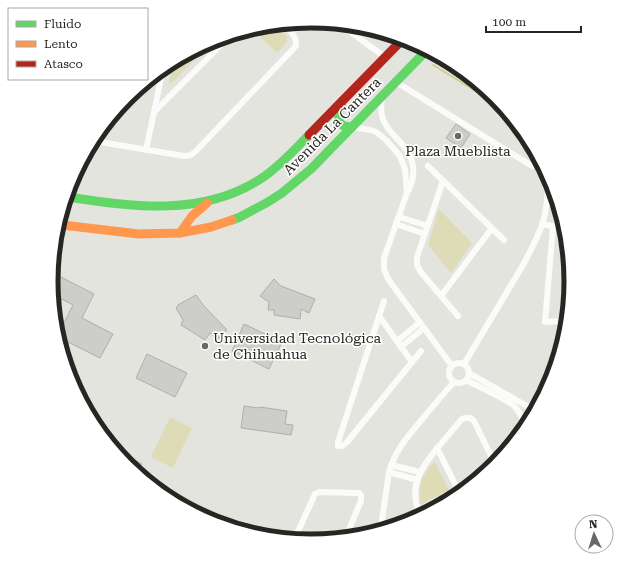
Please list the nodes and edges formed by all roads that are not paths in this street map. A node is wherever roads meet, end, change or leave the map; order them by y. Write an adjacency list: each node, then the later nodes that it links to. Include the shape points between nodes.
1 (289, 29): 16 (street, via 295,36 296,46 196,151 184,156)
2 (349, 31): 6 (street)
3 (398, 43): 6 (main road, Avenida La Cantera)
4 (221, 44): 11 (street)
5 (422, 54): 8 (main road, Avenida La Cantera)
6 (385, 57): 10 (main road, Avenida La Cantera)
7 (161, 77): 11 (street)
8 (396, 82): 9 (main road, Avenida La Cantera); 18 (street)
9 (382, 97): 12 (main road, Avenida La Cantera); 13 (street, via 383,119)
10 (342, 100): 12 (main road, via 338,113 340,124); 23 (main road, Avenida La Cantera, via 270,172 238,191)
11 (155, 111): 16 (street)
12 (352, 127): 14 (street, via 376,132); 32 (main road, Avenida La Cantera, via 311,170 268,202 227,222)
13 (392, 134): 14 (street); 21 (street, via 407,151 412,164 413,178)
14 (386, 140): 21 (street, via 403,162)
15 (100, 142): 16 (street)
16 (146, 150)
17 (428, 166): 19 (street)
18 (532, 166)
19 (443, 181): 28 (street); 30 (street)
20 (548, 191): 26 (street)
21 (407, 193): 24 (street)
22 (72, 198): 23 (main road, Avenida La Cantera, via 142,207)
23 (209, 202): 32 (main road, via 187,221)
24 (399, 217): 25 (street); 28 (street)
25 (396, 224): 33 (street); 40 (street, via 384,258 384,269 388,280)
26 (542, 224): 29 (street); 46 (street, via 523,265)
27 (65, 225): 32 (main road, Avenida La Cantera, via 139,234)
28 (428, 226): 33 (street)
29 (553, 227): 31 (street); 39 (street, via 545,322)
30 (492, 228): 34 (street); 35 (street)
31 (558, 228)
32 (180, 233)
33 (425, 234): 35 (street, via 417,265)
34 (504, 240)
35 (441, 296): 38 (street)
36 (384, 302): 37 (street)
37 (379, 316): 42 (street); 45 (street, via 338,446 347,442)
38 (458, 316)
39 (561, 321)
40 (420, 322): 41 (street); 42 (street)
41 (424, 328): 43 (street); 47 (street)
42 (397, 341): 43 (street)
43 (401, 347): 45 (street)
44 (421, 351): 45 (street)
45 (412, 362)
46 (464, 364): 47 (street, via 457,363); 48 (street)
47 (452, 366): 50 (street, via 449,373)
48 (469, 373): 49 (street); 51 (street)
49 (466, 380): 50 (street); 51 (street)
50 (454, 382): 56 (street, via 404,442)
51 (497, 392): 52 (street); 53 (street, via 518,409)
52 (530, 408)
53 (523, 419)
54 (437, 448): 55 (street, via 462,419 467,417 474,421); 58 (street); 60 (street)
55 (492, 458)
56 (391, 464): 57 (street); 58 (street)
57 (389, 472): 59 (street); 62 (street)
58 (420, 472): 59 (street)
59 (417, 480): 61 (street, via 415,498)
60 (457, 488)
61 (417, 511)
62 (382, 523)
63 (349, 531): 64 (street, via 361,495 356,492 319,492 314,496)
64 (297, 533)

